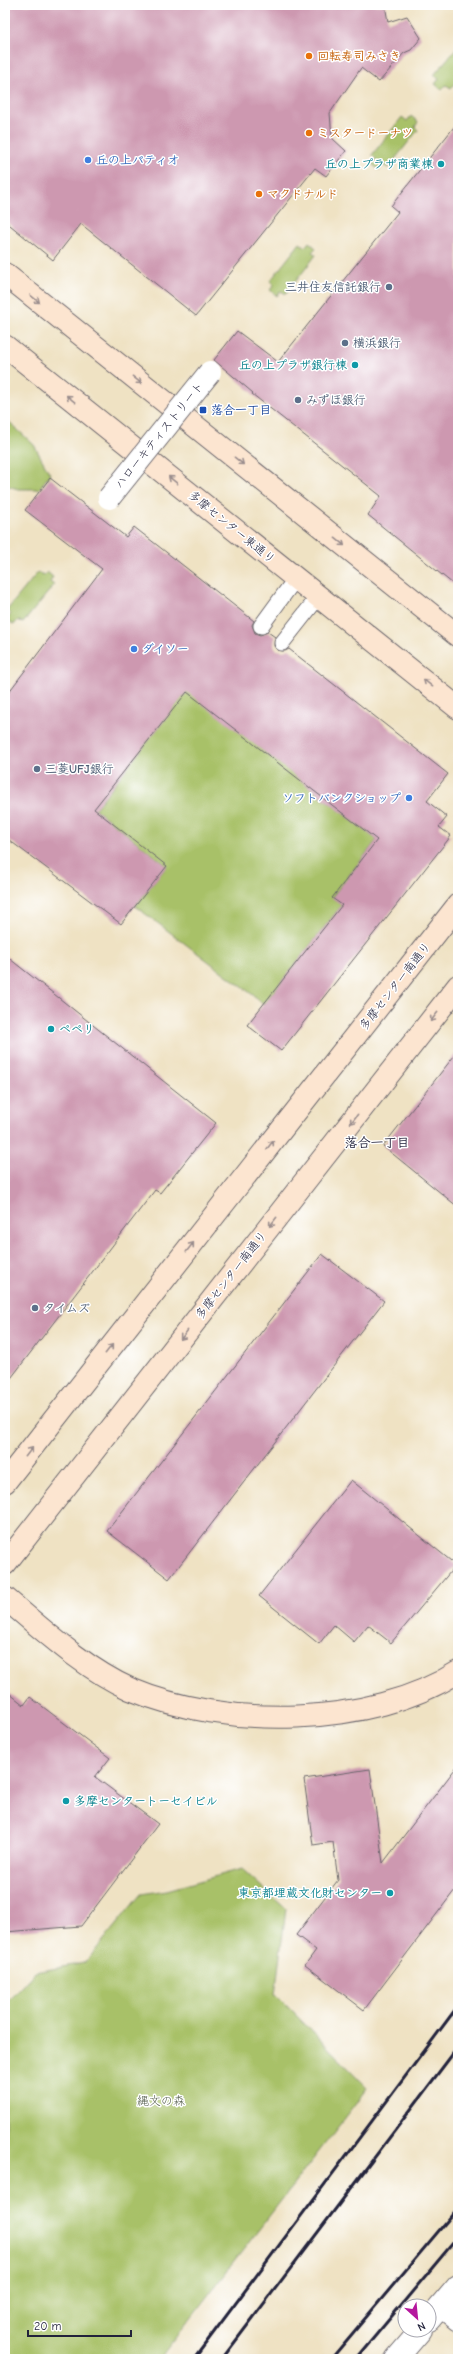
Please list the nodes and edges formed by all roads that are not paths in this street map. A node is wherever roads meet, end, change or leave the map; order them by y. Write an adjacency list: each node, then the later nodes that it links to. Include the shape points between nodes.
1 (5, 274): 8 (street, one-way to 8)
2 (5, 346): 5 (street, 多摩センター東通り, one-way to 2)
3 (210, 372): 4 (street, ハローキティストリート, bridge)
4 (109, 498)
5 (296, 578): 6 (street, 多摩センター東通り); 7 (lane)
6 (319, 596): 9 (lane); 10 (street, 多摩センター東通り, one-way to 6)
7 (261, 626)
8 (458, 636)
9 (282, 643)
10 (458, 708)
11 (458, 905): 13 (street, 多摩センター南通り, one-way to 11)
12 (458, 986): 14 (street, 多摩センター南通り, one-way to 14)
13 (5, 1482)
14 (5, 1564)
15 (5, 1598): 16 (street, via 94,1668 129,1688 181,1705 277,1718 339,1714 399,1701)
16 (458, 1672)
17 (458, 2286): 18 (street)
18 (437, 2312)
19 (437, 2315): 20 (street)
20 (458, 2320)
21 (414, 2338): 22 (street)
22 (396, 2359)

